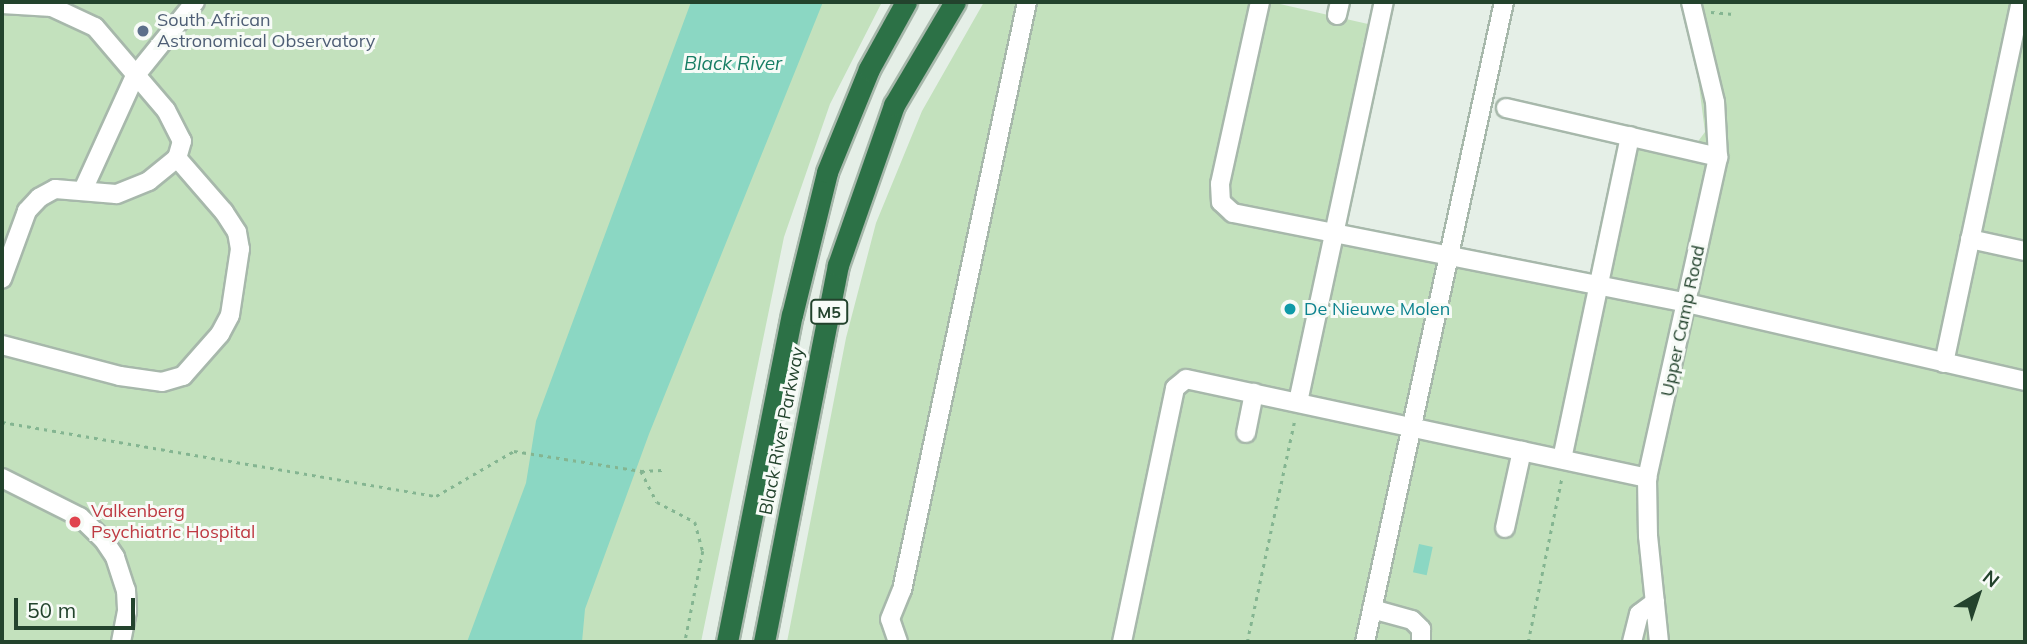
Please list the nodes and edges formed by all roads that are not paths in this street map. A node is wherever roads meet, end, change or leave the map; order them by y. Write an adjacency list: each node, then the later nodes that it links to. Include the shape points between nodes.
1 (30, 2): 10 (lane); 12 (lane, via 72,13 95,27)
2 (195, 2): 12 (lane)
3 (906, 2): 40 (highway, Black River Parkway / M5, via 869,69 827,173 792,315)
4 (955, 2): 41 (highway, Black River Parkway / M5, via 894,105 838,264)
5 (1027, 2): 42 (lane, via 902,590 891,614)
6 (1260, 2): 18 (lane, via 1220,184 1221,202 1247,218)
7 (1384, 2): 18 (lane)
8 (1504, 2): 21 (lane)
9 (2021, 2): 19 (lane)
10 (2, 4)
11 (1692, 7): 15 (lane, Upper Camp Road, via 1713,92)
12 (135, 76): 16 (lane, via 166,110 182,141); 17 (lane)
13 (1506, 108): 14 (lane)
14 (1630, 136): 15 (lane); 23 (lane)
15 (1718, 157): 24 (lane, Upper Camp Road)
16 (177, 158): 17 (lane, via 149,181 116,194); 25 (lane, via 224,212 237,232 240,249 230,315 220,334 183,376 162,382 120,376)
17 (83, 190): 22 (lane, via 55,189 27,211)
18 (1335, 236): 21 (lane, via 1356,234); 29 (lane)
19 (1970, 239): 20 (lane); 26 (lane)
20 (2025, 251)
21 (1449, 254): 23 (lane); 30 (lane)
22 (2, 279)
23 (1598, 285): 24 (lane); 33 (lane)
24 (1687, 303): 26 (lane); 35 (lane, Upper Camp Road)
25 (2, 345)
26 (1944, 363): 27 (lane)
27 (2025, 381)
28 (1254, 393): 29 (lane); 31 (lane); 43 (lane, via 1191,379 1175,388)
29 (1298, 402): 30 (lane)
30 (1411, 427): 32 (lane); 38 (lane)
31 (1245, 433)
32 (1522, 451): 33 (lane); 36 (lane)
33 (1562, 459): 35 (lane)
34 (2, 478): 39 (lane, via 80,517 103,540 115,557 125,590 127,611)
35 (1647, 478): 37 (lane, Upper Camp Road)
36 (1505, 528)
37 (1655, 602): 46 (lane, via 1639,614); 47 (lane, Upper Camp Road)
38 (1372, 609): 44 (lane); 45 (lane, via 1412,620 1420,629)
39 (121, 642)
40 (727, 642)
41 (764, 642)
42 (898, 642)
43 (1122, 642)
44 (1365, 642)
45 (1421, 642)
46 (1632, 642)
47 (1659, 642)

